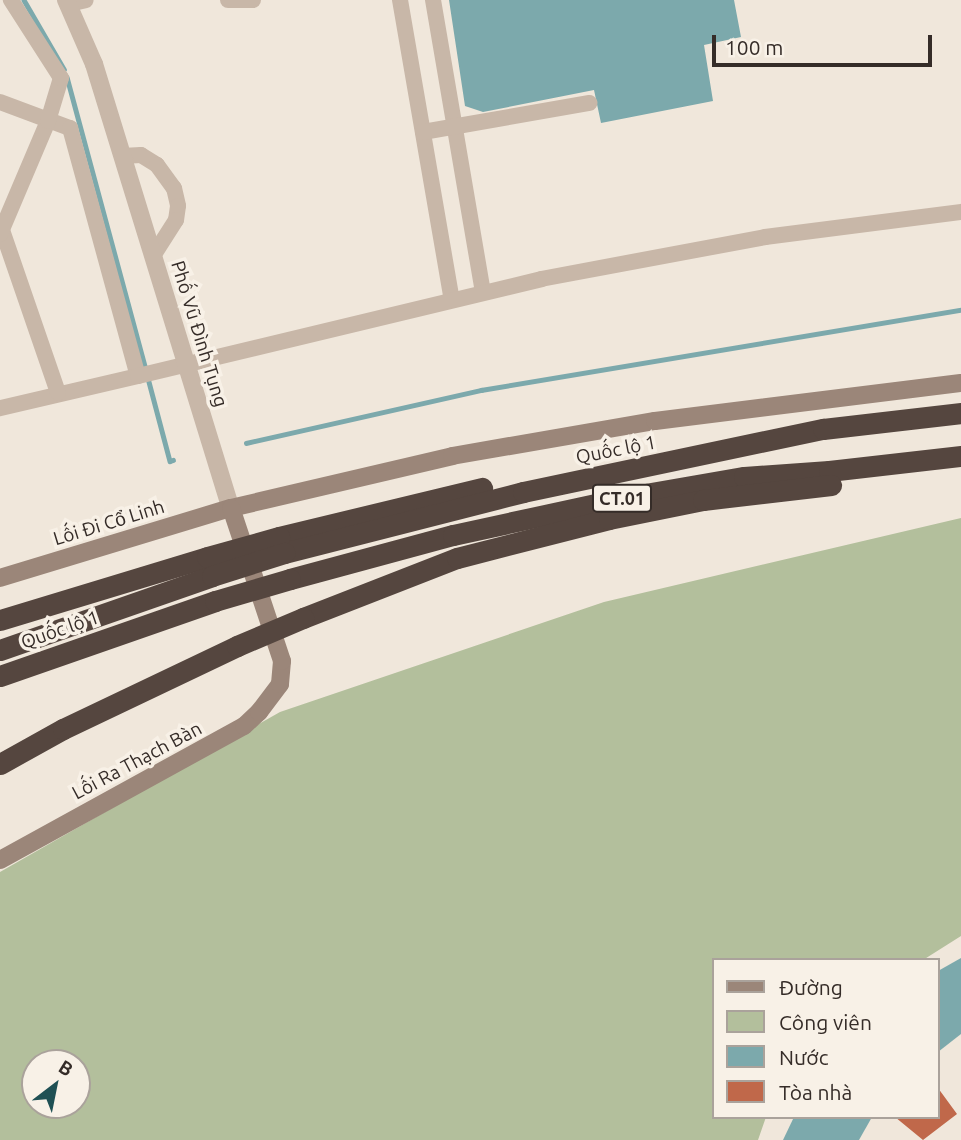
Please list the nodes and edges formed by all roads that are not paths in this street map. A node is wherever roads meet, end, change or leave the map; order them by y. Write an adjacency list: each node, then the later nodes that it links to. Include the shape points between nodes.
1 (11, 0): 9 (street, via 61,78)
2 (228, 0): 3 (street)
3 (253, 0)
4 (400, 0): 11 (street)
5 (433, 0): 10 (street)
6 (74, 1): 12 (street, Phố Vũ Đình Tụng)
7 (0, 102): 9 (street)
8 (589, 103): 10 (street)
9 (48, 121): 14 (street); 19 (street, via 70,128)
10 (454, 126): 11 (street); 16 (street)
11 (423, 132): 17 (street)
12 (122, 156): 15 (street, Phố Vũ Đình Tụng); 15 (street, via 141,155 158,165 174,188 176,220)
13 (961, 212): 16 (street, via 765,237)
14 (1, 232): 21 (street)
15 (153, 256): 18 (street, Phố Vũ Đình Tụng)
16 (483, 292): 17 (street)
17 (452, 300): 18 (street)
18 (181, 367): 19 (street); 26 (street, Phố Vũ Đình Tụng)
19 (138, 376): 21 (street)
20 (961, 383): 26 (main road, Lối Đi Cổ Linh, via 575,433 452,456)
21 (58, 393): 22 (street)
22 (0, 408)
23 (961, 413): 27 (highway, Quốc lộ 1 / CT.01, bridge, via 823,429 281,545)
24 (961, 456): 32 (highway, Quốc lộ 1 / CT.01, bridge, via 744,477 453,535 215,601)
25 (961, 469): 31 (highway, bridge, via 703,500 608,519 457,558)
26 (231, 508): 28 (main road, Lối Đi Cổ Linh); 33 (main road, Phố Vũ Đình Tụng, via 282,661)
27 (210, 566): 29 (highway); 30 (highway, Quốc lộ 1 / CT.01)
28 (0, 578)
29 (0, 620)
30 (0, 650)
31 (193, 665): 34 (highway); 35 (highway)
32 (0, 676)
33 (280, 684): 36 (main road, Lối Ra Thạch Bàn, via 244,726)
34 (0, 764)
35 (0, 779)
36 (0, 860)

